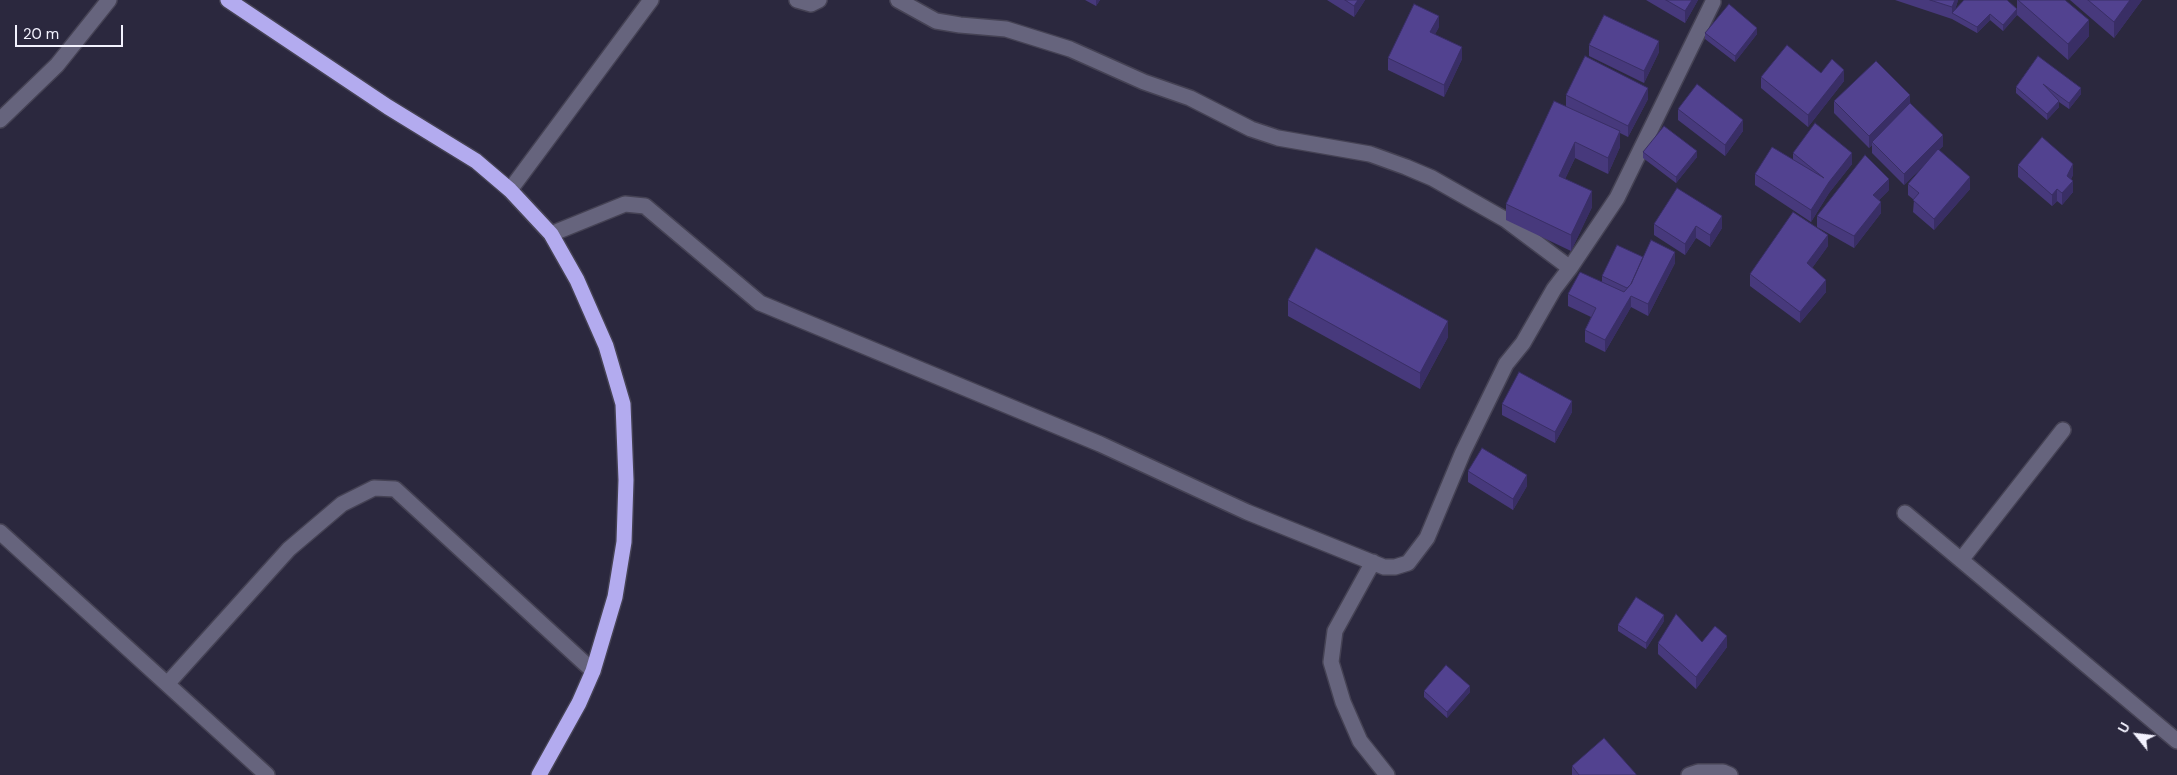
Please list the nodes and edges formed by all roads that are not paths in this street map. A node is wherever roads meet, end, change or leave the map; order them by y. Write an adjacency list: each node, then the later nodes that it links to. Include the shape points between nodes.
1 (110, 0): 8 (street, via 57,65)
2 (228, 0): 9 (highway, via 476,162)
3 (651, 0): 9 (street)
4 (798, 0): 5 (street, via 811,4)
5 (819, 0)
6 (898, 0): 11 (street, via 936,21 1006,29 1070,49 1278,138 1370,154 1406,167 1506,220)
7 (1713, 2): 11 (street, via 1617,198)
8 (0, 120)
9 (510, 190): 10 (highway)
10 (551, 234): 16 (street, via 625,204 645,206 760,302 1082,436 1247,512); 17 (highway, via 577,280 606,346 623,404 624,542 615,597)
11 (1570, 268): 16 (street, via 1506,364 1426,538 1408,563 1384,567)
12 (2063, 430): 15 (street)
13 (1904, 513): 15 (street)
14 (0, 532): 18 (street)
15 (1961, 560): 19 (street)
16 (1373, 562): 22 (street, via 1335,631 1332,662 1343,702 1360,741)
17 (592, 670): 18 (street, via 395,489 374,488 342,504 290,549); 21 (highway, via 579,703)
18 (168, 683): 20 (street)
19 (2177, 741)
20 (267, 775)
21 (539, 775)
22 (1387, 775)
23 (1689, 775): 24 (street, via 1698,772)
24 (1730, 775)

